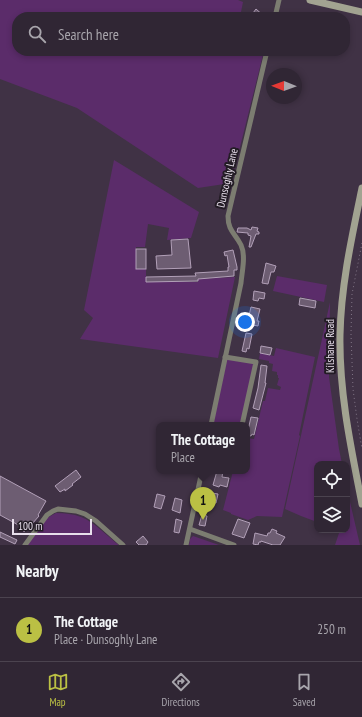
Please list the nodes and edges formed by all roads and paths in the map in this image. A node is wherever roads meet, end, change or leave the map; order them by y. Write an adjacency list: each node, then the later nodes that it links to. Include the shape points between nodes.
1 (310, 0): 4 (street)
2 (279, 2): 3 (street)
3 (276, 12)
4 (362, 12)
5 (266, 56): 8 (street, Dunsoghly Lane, via 228,216 228,224 241,245 243,255)
6 (362, 188): 13 (street, Kilshane Road, via 346,268 340,361 346,422)
7 (362, 243): 11 (path, via 352,294 353,389)
8 (225, 357): 9 (street, Dunsoghly Lane); 10 (street, via 256,362)
9 (212, 422)
10 (243, 422)
11 (362, 449)
12 (201, 474): 14 (street)
13 (362, 504)
14 (190, 529): 17 (street); 18 (street)
15 (25, 545): 16 (street, via 47,515 58,509 85,514)
16 (123, 545)
17 (186, 545)
18 (234, 545)

